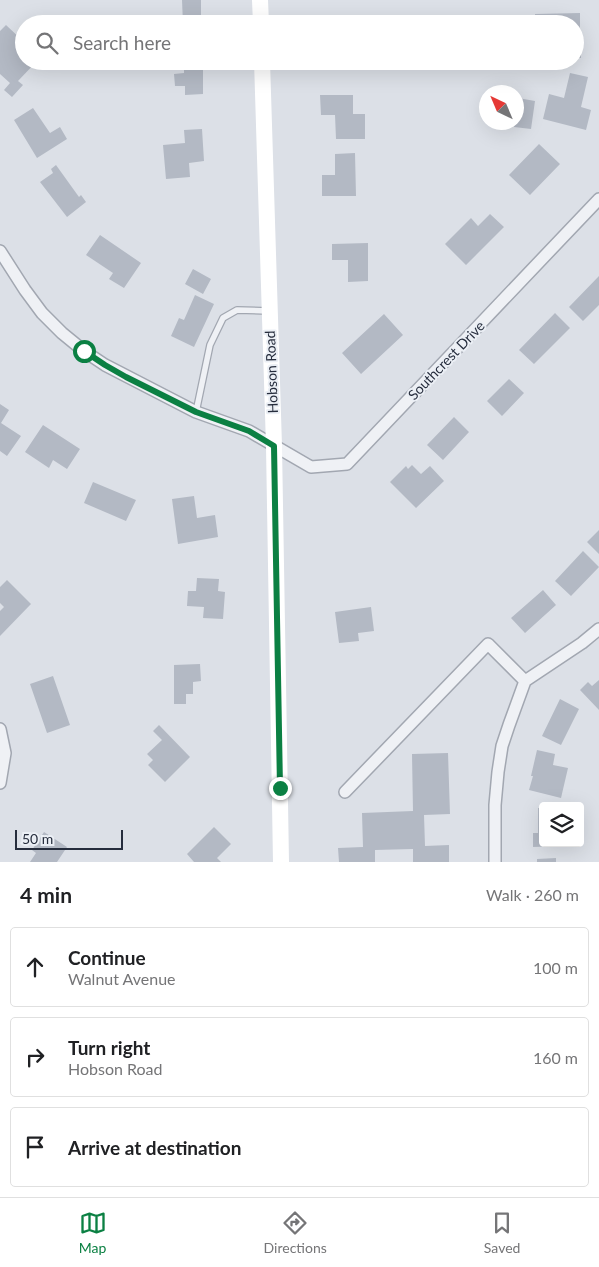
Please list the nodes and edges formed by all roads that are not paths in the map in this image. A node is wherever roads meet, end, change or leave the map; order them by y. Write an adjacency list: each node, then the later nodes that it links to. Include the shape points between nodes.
1 (260, 0): 2 (main road)
2 (260, 15)
3 (262, 70): 6 (main road, Hobson Road)
4 (599, 199): 8 (street, Southcrest Drive, via 347,464 311,467)
5 (0, 251): 7 (street, Southcrest Drive, via 42,313 62,333 105,365)
6 (269, 311): 7 (lane, via 237,310 223,318 210,345); 8 (main road, Hobson Road)
7 (196, 412): 8 (street, Southcrest Drive, via 249,431)
8 (274, 446): 14 (main road, Hobson Road)
9 (599, 629): 10 (street)
10 (525, 681): 13 (street, via 488,644); 15 (street, via 502,746 495,805)
11 (0, 729): 12 (street, via 5,753)
12 (0, 783)
13 (345, 792)
14 (281, 862)
15 (495, 862)

